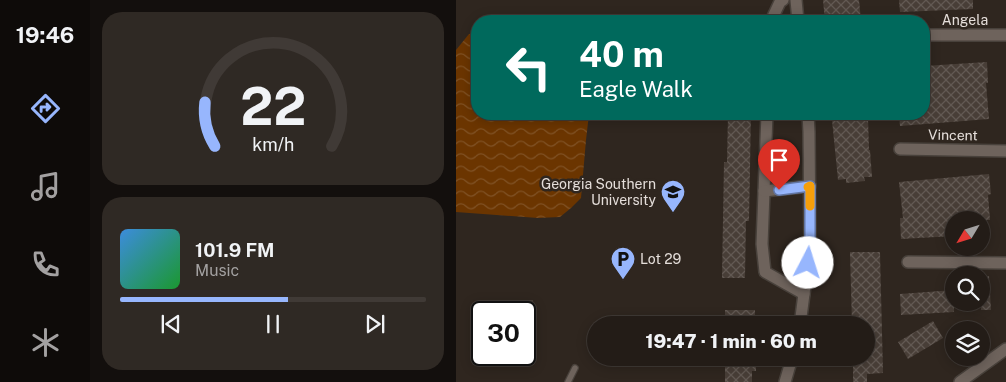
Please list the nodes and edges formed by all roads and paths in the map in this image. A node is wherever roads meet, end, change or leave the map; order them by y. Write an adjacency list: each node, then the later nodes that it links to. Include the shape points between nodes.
1 (784, 0): 3 (street)
2 (796, 0): 4 (street)
3 (774, 15)
4 (797, 15)
5 (930, 35): 6 (street, Angela)
6 (1006, 35)
7 (767, 120): 12 (street)
8 (808, 120): 11 (street)
9 (900, 149): 10 (street, Vincent)
10 (1006, 151)
11 (810, 186): 12 (street); 15 (street, via 810,247)
12 (764, 191): 15 (street, via 762,244 766,272)
13 (908, 262): 14 (street)
14 (1006, 262)
15 (804, 294): 16 (street)
16 (801, 316)
17 (1006, 349): 22 (street)
18 (790, 366): 21 (street)
19 (575, 368): 20 (lane)
20 (568, 382)
21 (785, 382)
22 (960, 382)

